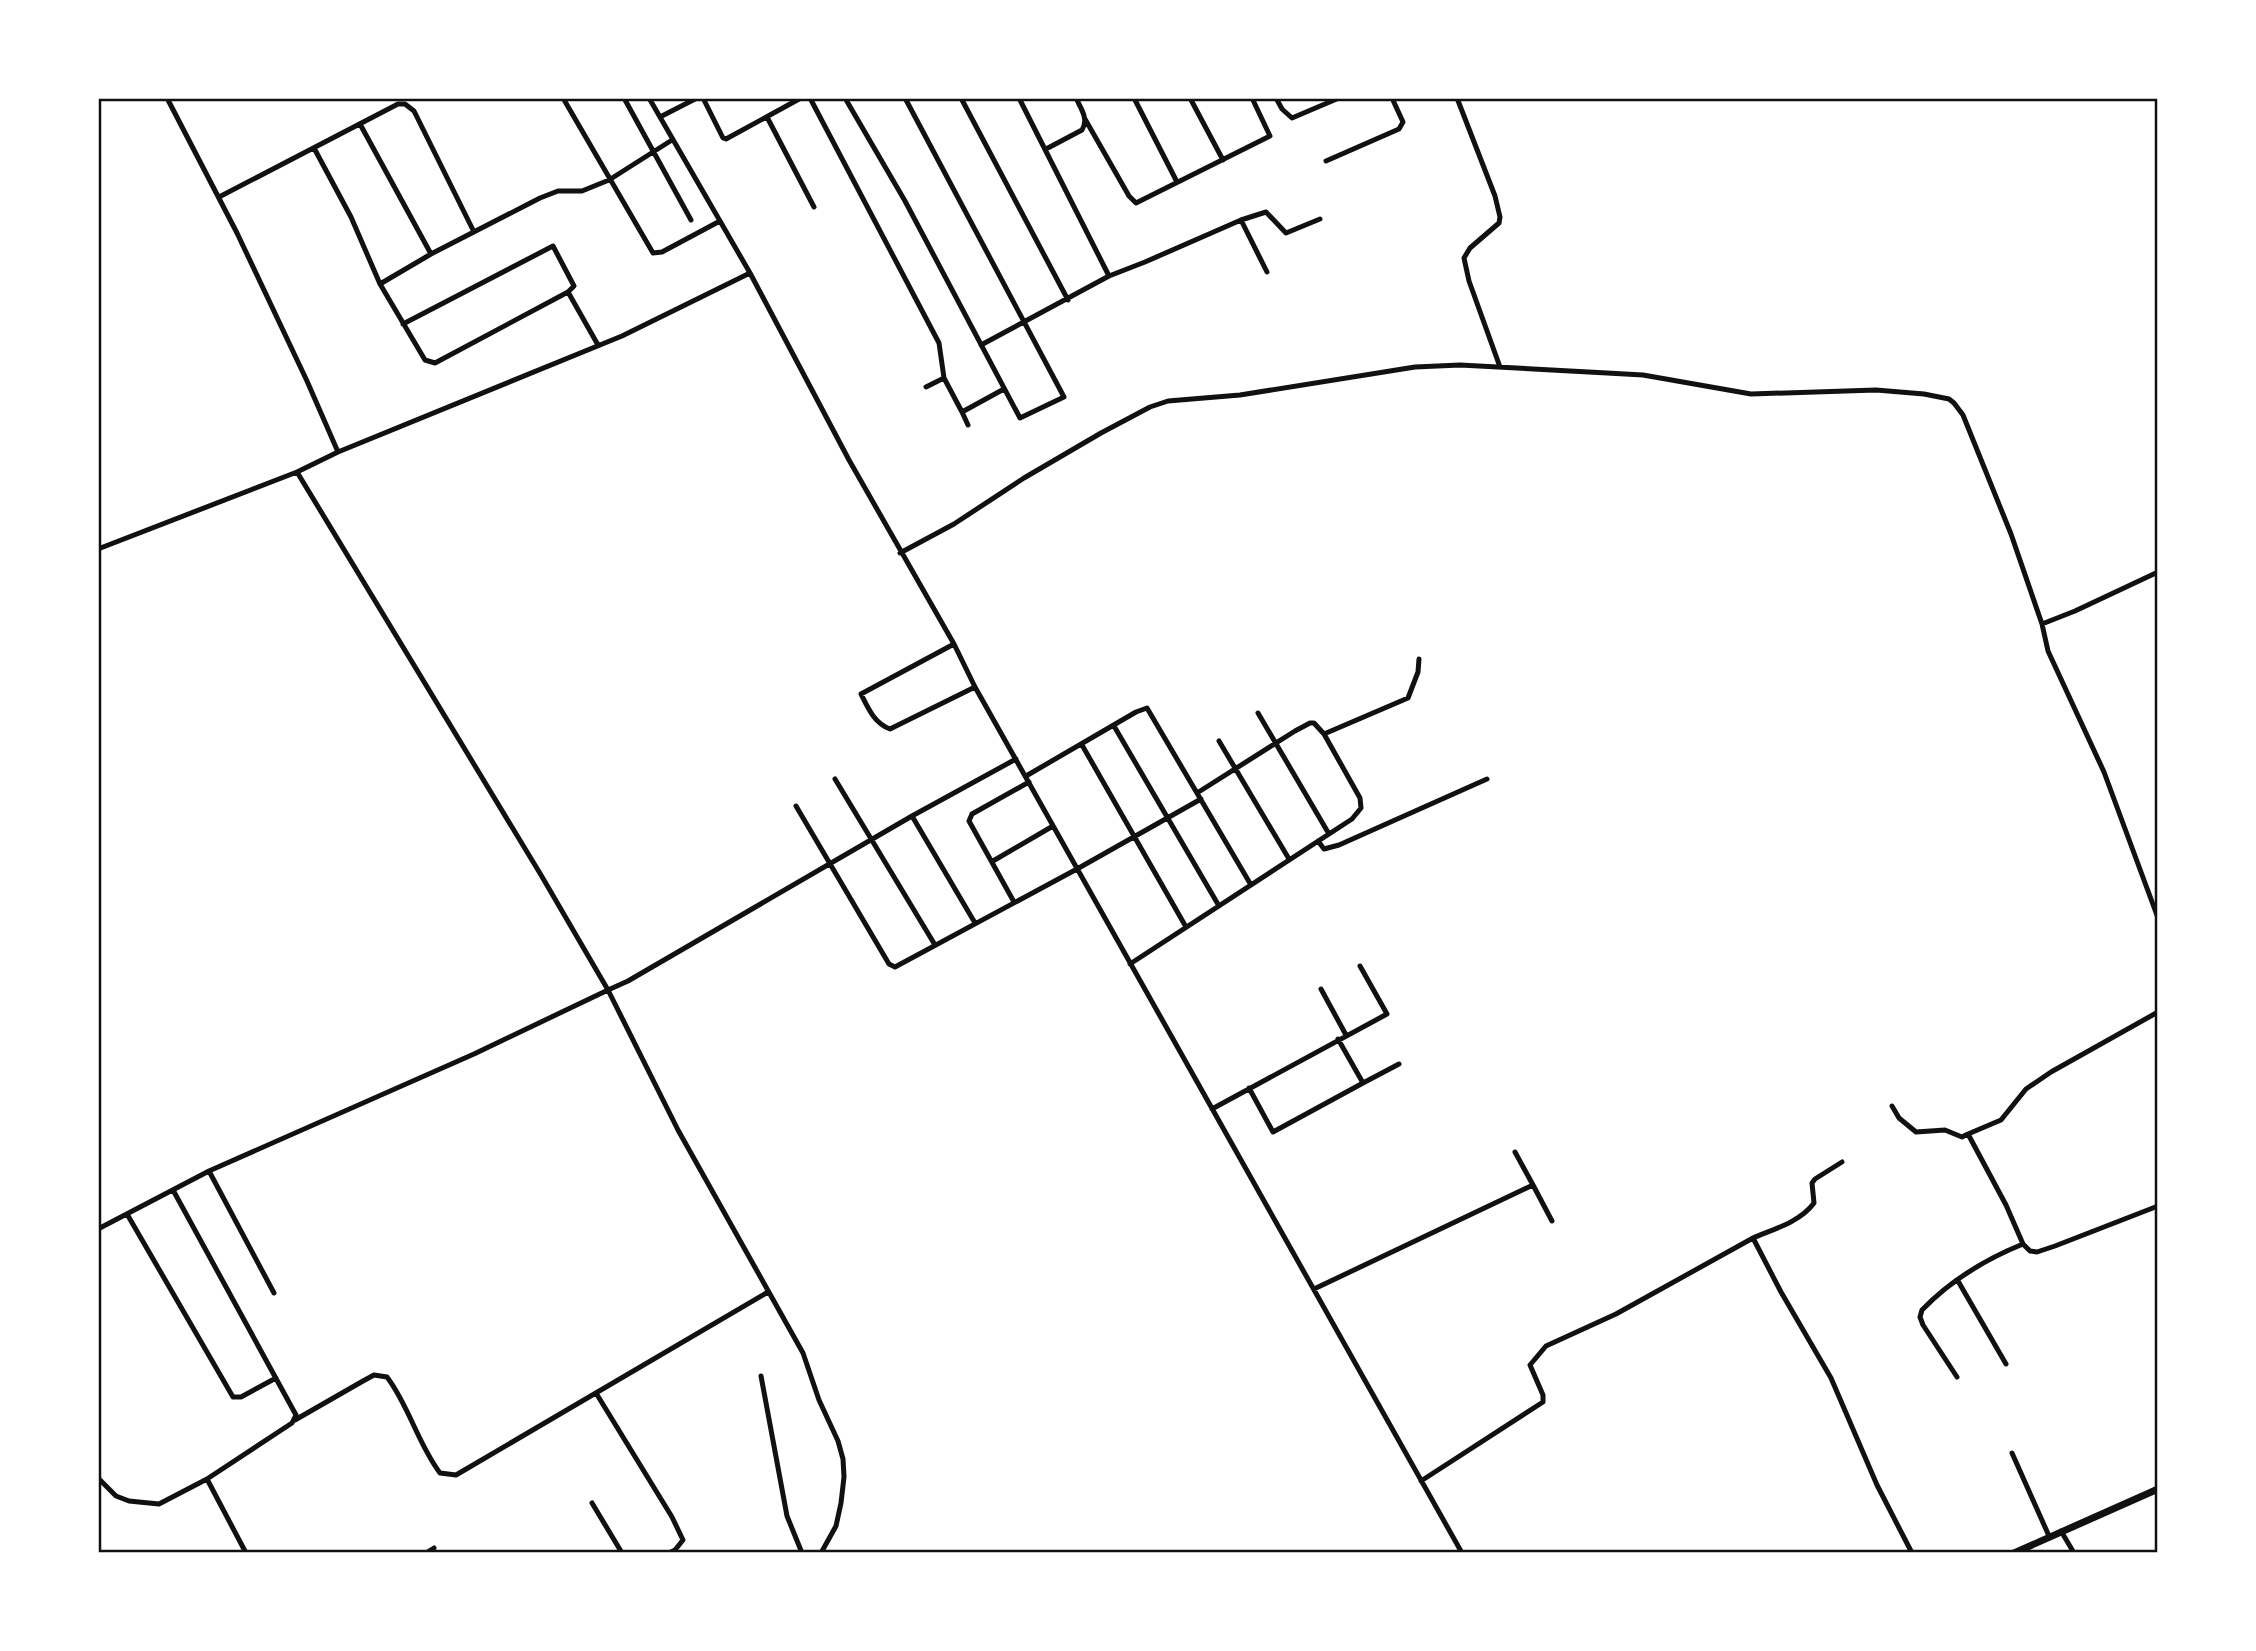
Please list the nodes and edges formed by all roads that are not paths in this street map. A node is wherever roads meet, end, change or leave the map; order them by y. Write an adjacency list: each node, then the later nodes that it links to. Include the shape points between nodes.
1 (167, 98): 33 (street)
2 (564, 98): 31 (street)
3 (624, 98): 28 (street)
4 (649, 98): 21 (street)
5 (697, 98): 21 (street)
6 (702, 98): 22 (street, via 726,139)
7 (801, 98): 22 (street)
8 (810, 98): 52 (street, via 939,343)
9 (845, 98): 50 (street)
10 (905, 98): 47 (street)
11 (961, 98): 46 (street)
12 (1019, 98): 27 (street)
13 (1076, 98): 23 (street)
14 (1134, 98): 32 (street)
15 (1191, 98): 29 (street)
16 (1252, 98): 29 (street, via 1270,136)
17 (1276, 98): 18 (street, via 1292,118)
18 (1339, 98)
19 (1392, 98): 30 (street, via 1403,122 1399,129)
20 (1457, 98): 51 (street, via 1500,217 1464,258)
21 (660, 117): 25 (street)
22 (767, 117): 34 (street)
23 (1085, 119): 27 (street, via 1082,130); 32 (street, via 1132,201)
24 (360, 124): 26 (street); 39 (street, via 398,104 414,111); 40 (street)
25 (672, 140): 28 (street); 38 (street)
26 (314, 148): 33 (street); 44 (street)
27 (1046, 149): 43 (street)
28 (654, 152): 31 (street); 37 (street)
29 (1223, 160): 32 (street)
30 (1326, 161)
31 (609, 180): 38 (street, via 653,253); 39 (street, via 582,191 558,191)
32 (1177, 182)
33 (219, 197): 57 (street)
34 (814, 207)
35 (1241, 219): 36 (street, via 1266,212 1286,233); 41 (street); 43 (street)
36 (1320, 219)
37 (691, 220)
38 (719, 221): 42 (street)
39 (474, 232): 40 (street)
40 (431, 254): 44 (street)
41 (1268, 272)
42 (750, 273): 49 (street); 60 (street)
43 (1109, 276): 46 (street)
44 (380, 284): 48 (street)
45 (568, 292): 48 (street, via 435,363 425,360); 48 (street, via 574,286 553,246); 49 (street)
46 (1068, 300): 47 (street)
47 (1024, 322): 50 (street); 54 (street, via 1064,397 1020,418)
48 (403, 324)
49 (598, 345): 57 (street)
50 (981, 345): 54 (street)
51 (1500, 367): 60 (street, via 1415,367 1240,395 1168,401 1101,433); 62 (street, via 1643,376 1751,394 1876,390 1949,399 1963,415)
52 (944, 378): 53 (street); 55 (street)
53 (926, 387)
54 (1004, 389): 55 (street)
55 (962, 412): 56 (street)
56 (968, 425)
57 (338, 452): 58 (street)
58 (297, 471): 59 (street); 101 (street)
59 (98, 549)
60 (900, 552): 63 (street)
61 (2158, 572): 62 (street)
62 (2042, 624): 94 (street, via 2048,651 2104,772)
63 (954, 643): 65 (street); 65 (street, via 860,694 875,719 890,729)
64 (1419, 659): 68 (street, via 1408,698)
65 (975, 687): 72 (street)
66 (1258, 713): 70 (street)
67 (1114, 726): 71 (street); 77 (street, via 1143,708 1149,710); 81 (street)
68 (1324, 734): 70 (street, via 1310,723); 83 (street, via 1361,804 1359,814)
69 (1219, 741): 73 (street)
70 (1275, 744): 73 (street); 83 (street)
71 (1082, 745): 75 (street); 84 (street)
72 (1016, 760): 75 (street); 80 (street)
73 (1235, 769): 77 (street); 87 (street)
74 (835, 779): 85 (street)
75 (1027, 779): 82 (street); 88 (street, via 970,817)
76 (1487, 779): 86 (street, via 1339,845 1324,849)
77 (1197, 793): 78 (street)
78 (1201, 799): 81 (street); 91 (street)
79 (796, 806): 89 (street)
80 (912, 816): 85 (street); 95 (street)
81 (1167, 819): 84 (street); 93 (street)
82 (1053, 826): 88 (street); 90 (street)
83 (1329, 834): 86 (street)
84 (1133, 837): 90 (street); 96 (street)
85 (873, 841): 89 (street); 97 (street)
86 (1318, 841): 87 (street)
87 (1289, 859): 91 (street)
88 (993, 861): 92 (street)
89 (831, 863): 97 (street, via 891,967); 101 (street)
90 (1077, 869): 92 (street); 98 (street)
91 (1251, 885): 93 (street)
92 (1014, 902): 95 (street)
93 (1219, 906): 96 (street)
94 (2158, 918)
95 (975, 923): 97 (street)
96 (1186, 927): 98 (street)
97 (934, 945)
98 (1130, 964): 109 (street)
99 (1360, 966): 103 (street, via 1387,1014)
100 (1321, 989): 103 (street)
101 (608, 990): 113 (street); 124 (street, via 677,1130)
102 (2158, 1012): 110 (street, via 2043,1077 2026,1089 2001,1119)
103 (1346, 1035): 104 (street)
104 (1338, 1039): 106 (street); 107 (street)
105 (1399, 1064): 106 (street)
106 (1363, 1083): 107 (street, via 1273,1132)
107 (1249, 1088): 109 (street)
108 (1892, 1106): 110 (street, via 1916,1132 1942,1129 1962,1137)
109 (1212, 1108): 123 (street)
110 (1968, 1134): 121 (street)
111 (1515, 1152): 114 (street)
112 (1842, 1162): 120 (street, via 1812,1183 1814,1203 1808,1211)
113 (209, 1171): 115 (street); 125 (street)
114 (1533, 1185): 118 (street); 123 (street)
115 (173, 1190): 117 (street); 129 (street)
116 (2158, 1206): 121 (street, via 2038,1252)
117 (127, 1214): 119 (street); 129 (street, via 233,1397 241,1398)
118 (1552, 1221)
119 (98, 1229)
120 (1753, 1238): 135 (street, via 1616,1314 1546,1346 1530,1363 1543,1402); 148 (street, via 1831,1378)
121 (2023, 1244): 122 (street)
122 (1958, 1281): 126 (street); 128 (street, via 1923,1308 1920,1317)
123 (1314, 1289): 135 (street)
124 (768, 1292): 130 (street); 146 (street, via 803,1353 843,1459 836,1526)
125 (274, 1293)
126 (2006, 1364)
127 (761, 1376): 145 (street, via 787,1516)
128 (1956, 1377)
129 (276, 1378): 131 (street)
130 (596, 1393): 131 (street, via 456,1475 440,1473 429,1459 387,1377 374,1375); 144 (street, via 683,1540)
131 (295, 1420): 134 (street)
132 (2012, 1453): 139 (street)
133 (98, 1478): 134 (street, via 116,1496 159,1504)
134 (207, 1479): 141 (street)
135 (1421, 1481): 147 (street)
136 (2158, 1489): 138 (main road)
137 (592, 1503): 143 (street)
138 (2062, 1531): 139 (main road); 150 (street)
139 (2049, 1536): 149 (main road)
140 (434, 1548): 142 (street)
141 (246, 1553)
142 (426, 1553)
143 (622, 1553)
144 (669, 1553)
145 (802, 1553)
146 (821, 1553)
147 (1462, 1553)
148 (1912, 1553)
149 (2014, 1553)
150 (2074, 1553)

